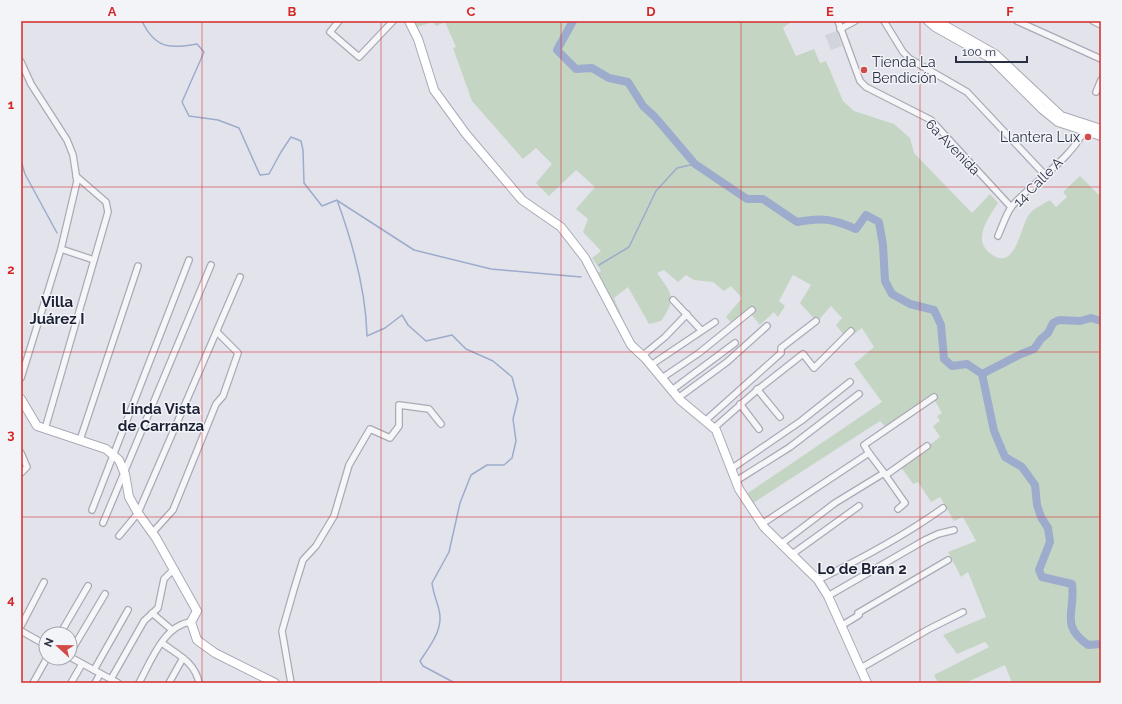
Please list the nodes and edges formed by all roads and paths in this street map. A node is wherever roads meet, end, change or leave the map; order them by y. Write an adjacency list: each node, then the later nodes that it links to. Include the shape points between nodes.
1 (339, 21): 2 (street, via 330,32 359,57)
2 (393, 21)
3 (409, 21): 40 (street, via 418,39 434,90 466,134 522,200 561,227 585,258 631,345)
4 (838, 21): 12 (street, 6a Avenida)
5 (855, 21): 12 (street)
6 (884, 21): 21 (street, via 910,59 967,92)
7 (928, 21): 18 (street, via 992,59 1058,122)
8 (937, 21): 17 (street, via 995,54 1061,116)
9 (1017, 21): 13 (street)
10 (1093, 21): 11 (street)
11 (1101, 25)
12 (840, 29): 22 (street, 6a Avenida, via 860,81 931,120)
13 (1101, 59)
14 (21, 62): 20 (street, via 31,84 67,140 73,155)
15 (1101, 80): 16 (street)
16 (1096, 92)
17 (1099, 127)
18 (1084, 131): 19 (street); 21 (street, 14 Calle A)
19 (1101, 136)
20 (76, 176): 24 (street); 25 (street, via 106,202 108,212)
21 (1046, 176): 22 (street, 14 Calle A)
22 (1011, 207): 23 (street, 14 Calle A)
23 (998, 236)
24 (61, 249): 25 (street); 42 (street)
25 (94, 260): 56 (street)
26 (189, 260): 62 (street)
27 (211, 265): 65 (street)
28 (138, 266): 58 (street)
29 (240, 277): 38 (street)
30 (673, 300): 32 (street)
31 (752, 310): 43 (street, via 699,353)
32 (686, 314): 36 (street); 40 (street)
33 (816, 321): 53 (street, via 781,348 782,353)
34 (715, 322): 36 (street)
35 (767, 326): 49 (street, via 728,362)
36 (701, 330): 41 (street)
37 (850, 331): 45 (street, via 814,368 803,354)
38 (217, 332): 72 (street); 76 (street, via 238,353 223,396 216,404 200,439 173,510)
39 (735, 343): 46 (street)
40 (642, 356): 41 (street)
41 (651, 365): 43 (street)
42 (21, 378)
43 (662, 378): 46 (street)
44 (850, 382): 63 (street, via 801,421)
45 (757, 389): 51 (street); 52 (street)
46 (672, 390): 49 (street)
47 (859, 394): 67 (street, via 790,447)
48 (934, 397): 60 (street, via 864,445)
49 (678, 398): 53 (street)
50 (21, 399): 56 (street, via 37,426)
51 (740, 404): 55 (street); 57 (street)
52 (780, 417)
53 (705, 421): 55 (street)
54 (441, 424): 115 (street, via 429,409 400,405 399,426 390,438 370,429 352,459 334,516 316,546 303,560 282,632)
55 (714, 428): 63 (street)
56 (45, 429): 58 (street)
57 (760, 429)
58 (80, 440): 62 (street, via 106,449)
59 (927, 446): 66 (street)
60 (870, 453): 66 (street); 74 (street)
61 (21, 454): 64 (street, via 27,466)
62 (114, 457): 65 (street, via 119,460); 71 (street)
63 (731, 469): 67 (street)
64 (21, 473)
65 (125, 474): 72 (street, via 129,496); 73 (street)
66 (885, 474): 70 (street, via 905,503); 78 (street, via 836,503)
67 (736, 481): 74 (street)
68 (858, 506): 79 (street)
69 (943, 508): 82 (street, via 850,564)
70 (898, 509)
71 (92, 510)
72 (138, 513): 76 (street); 77 (street)
73 (103, 523)
74 (762, 524): 78 (street)
75 (954, 530): 86 (street, via 924,540)
76 (152, 534): 81 (street)
77 (119, 536)
78 (781, 544): 79 (street)
79 (791, 555): 82 (street)
80 (948, 560): 93 (street, via 858,613 859,615)
81 (174, 569): 89 (street, via 164,579 158,608); 90 (street, via 197,611)
82 (818, 580): 86 (street)
83 (44, 582): 91 (street)
84 (88, 586): 92 (street)
85 (105, 594): 97 (street)
86 (828, 596): 93 (street)
87 (128, 610): 104 (street)
88 (963, 612): 103 (street, via 929,628)
89 (152, 613): 94 (street); 106 (street, via 144,621)
90 (191, 622): 94 (street); 114 (street, via 197,640 215,653)
91 (21, 626)
92 (65, 626)
93 (841, 626): 103 (street)
94 (172, 630): 98 (street)
95 (21, 632): 96 (street)
96 (38, 640)
97 (78, 640)
98 (162, 643): 99 (street); 111 (street)
99 (183, 658): 112 (street); 113 (street, via 197,673)
100 (78, 662): 101 (street)
101 (82, 664): 104 (street); 108 (street)
102 (43, 666): 107 (street)
103 (861, 668): 116 (street)
104 (94, 670): 105 (street)
105 (100, 674): 106 (street); 109 (street)
106 (111, 679): 110 (street)
107 (33, 683)
108 (71, 683)
109 (95, 683)
110 (118, 683)
111 (139, 683)
112 (169, 683)
113 (199, 683)
114 (275, 683)
115 (291, 683)
116 (867, 683)

